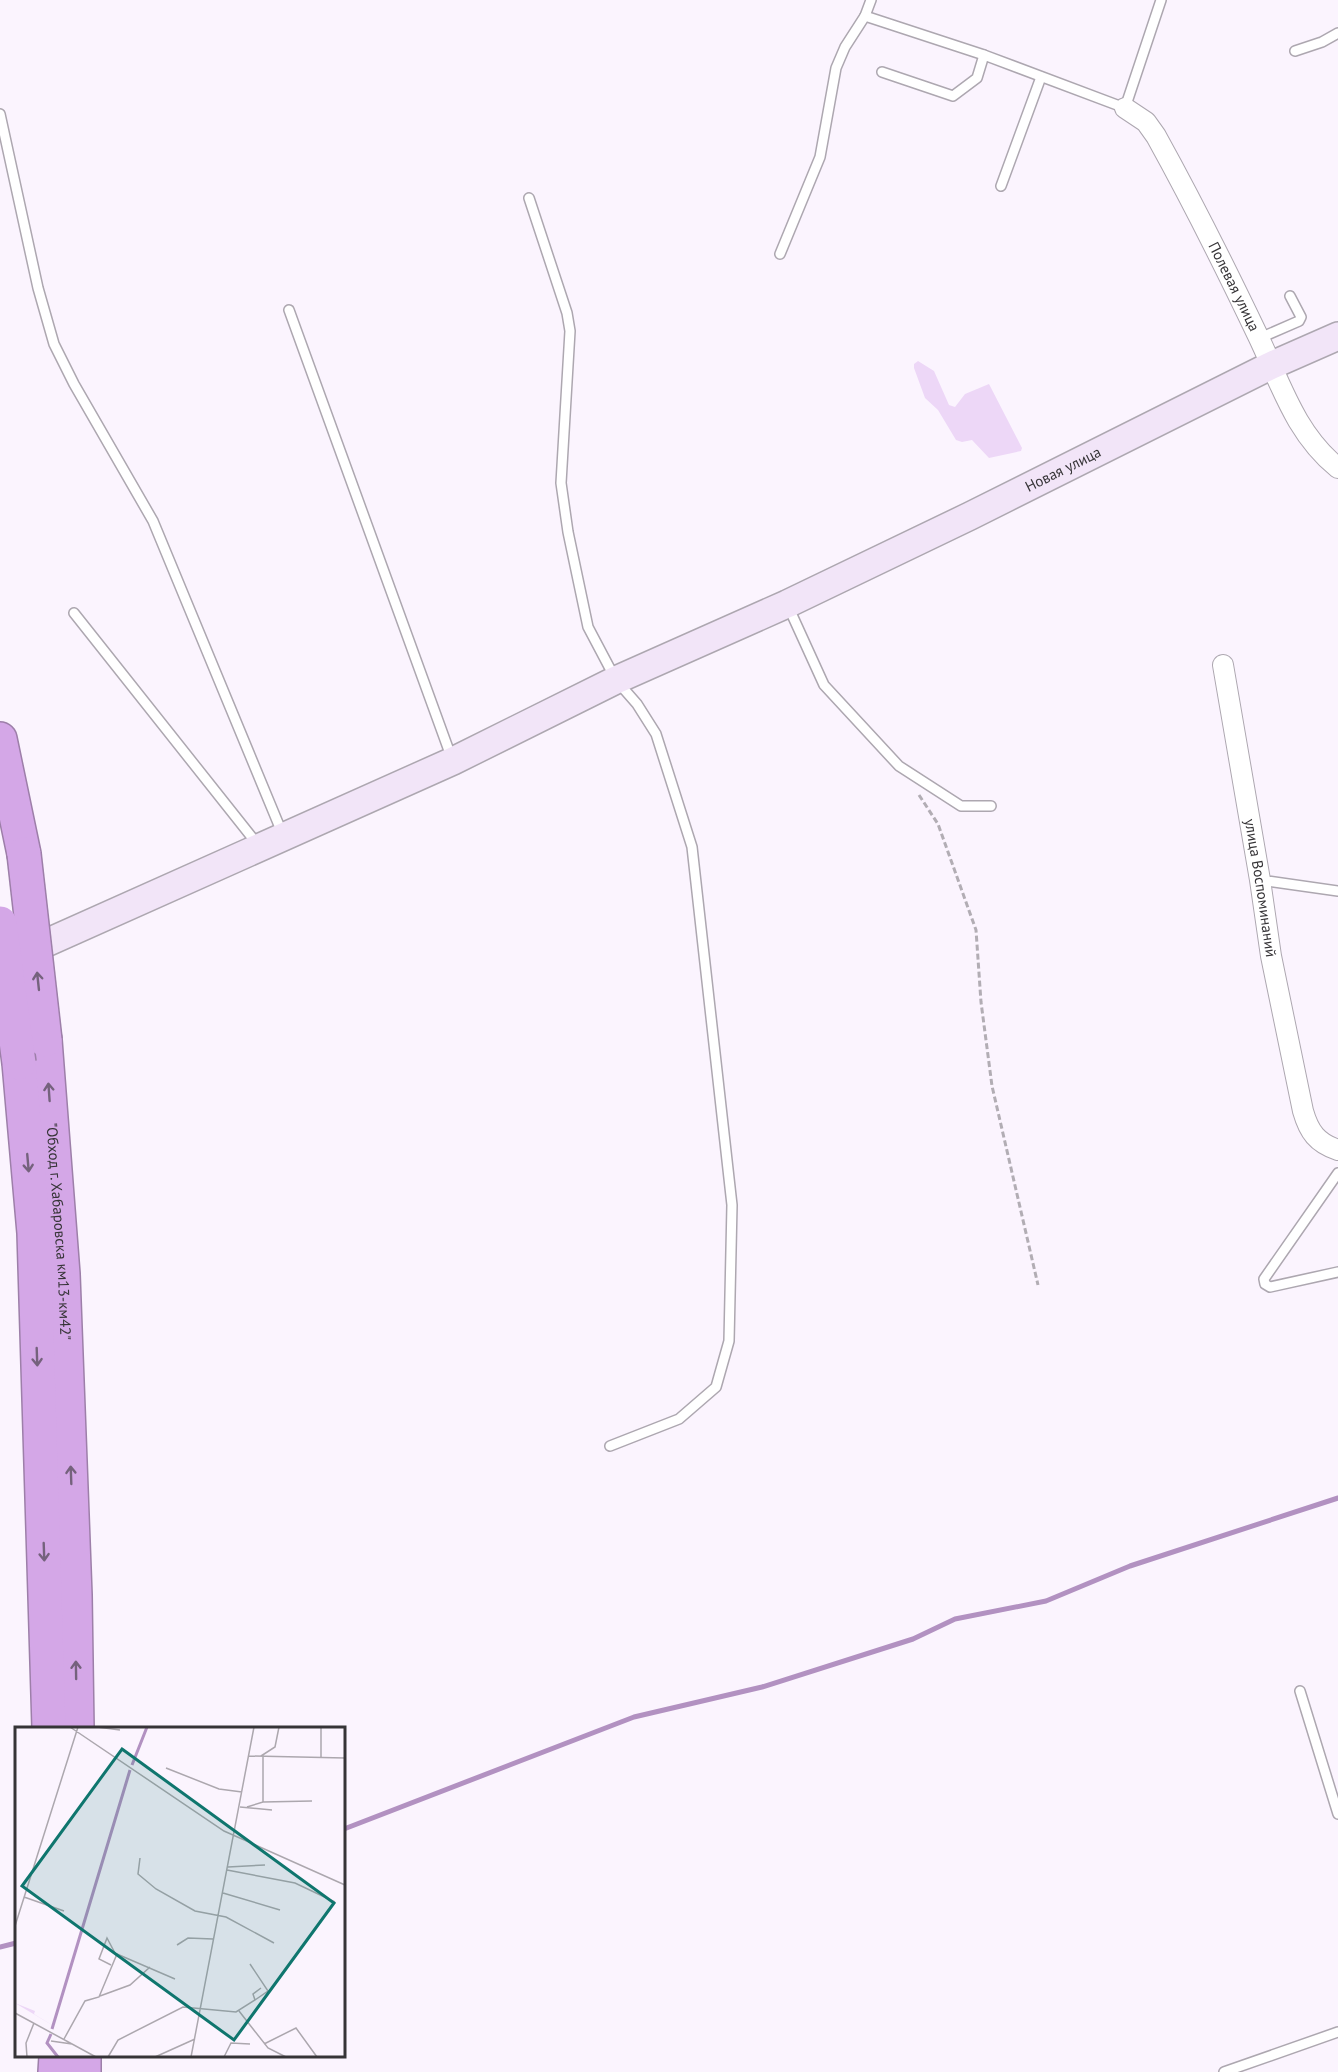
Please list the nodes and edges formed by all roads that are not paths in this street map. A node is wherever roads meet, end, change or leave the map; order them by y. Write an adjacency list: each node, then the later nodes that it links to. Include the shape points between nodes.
1 (871, 0): 3 (lane)
2 (1161, 0): 9 (lane)
3 (865, 16): 6 (lane); 13 (lane, via 836,68 820,157)
4 (1338, 33): 5 (lane)
5 (1295, 51)
6 (984, 55): 7 (lane, via 977,78 953,96); 8 (lane)
7 (882, 72)
8 (1041, 77): 9 (lane); 11 (lane)
9 (1125, 108): 17 (street, Полевая улица, via 1146,122 1156,136)
10 (0, 114): 27 (lane, via 54,344 153,521)
11 (1001, 186)
12 (529, 198): 23 (lane, via 570,331 561,483 568,532 588,627)
13 (780, 254)
14 (1290, 296): 17 (lane, via 1301,317 1299,321)
15 (289, 310): 25 (lane)
16 (1338, 336): 18 (main road, Новая улица)
17 (1260, 338): 18 (street, Полевая улица)
18 (1270, 366): 19 (street, Полевая улица, via 1302,429); 20 (main road, Новая улица)
19 (1338, 468)
20 (787, 603): 23 (main road, Новая улица); 26 (lane, via 824,685 899,766 961,806)
21 (74, 613): 27 (lane)
22 (1223, 665): 28 (street, улица Воспоминаний)
23 (616, 680): 25 (main road, Новая улица); 35 (lane, via 656,734 692,847 732,1205 729,1341 717,1387 679,1419)
24 (0, 739): 38 (highway, "Обход г. Хабаровска км13-км42", one-way to 24, bridge, via 63,1274 45,1040 24,854)
25 (453, 761): 27 (main road, Новая улица)
26 (991, 806)
27 (272, 842): 31 (main road, Новая улица)
28 (1260, 880): 29 (lane); 32 (street, улица Воспоминаний, via 1271,956 1308,1129 1314,1137)
29 (1338, 891)
30 (0, 923): 37 (highway, "Обход г. Хабаровска км13-км42", one-way to 37, bridge, via 19,1062 34,1233)
31 (0, 964)
32 (1338, 1150)
33 (1338, 1173): 34 (lane, via 1264,1279 1270,1287)
34 (1338, 1272)
35 (610, 1446)
36 (1300, 1691): 39 (lane)
37 (49, 1727)
38 (77, 1727)
39 (1338, 1814)
40 (1338, 2032): 41 (lane)
41 (1224, 2072)

